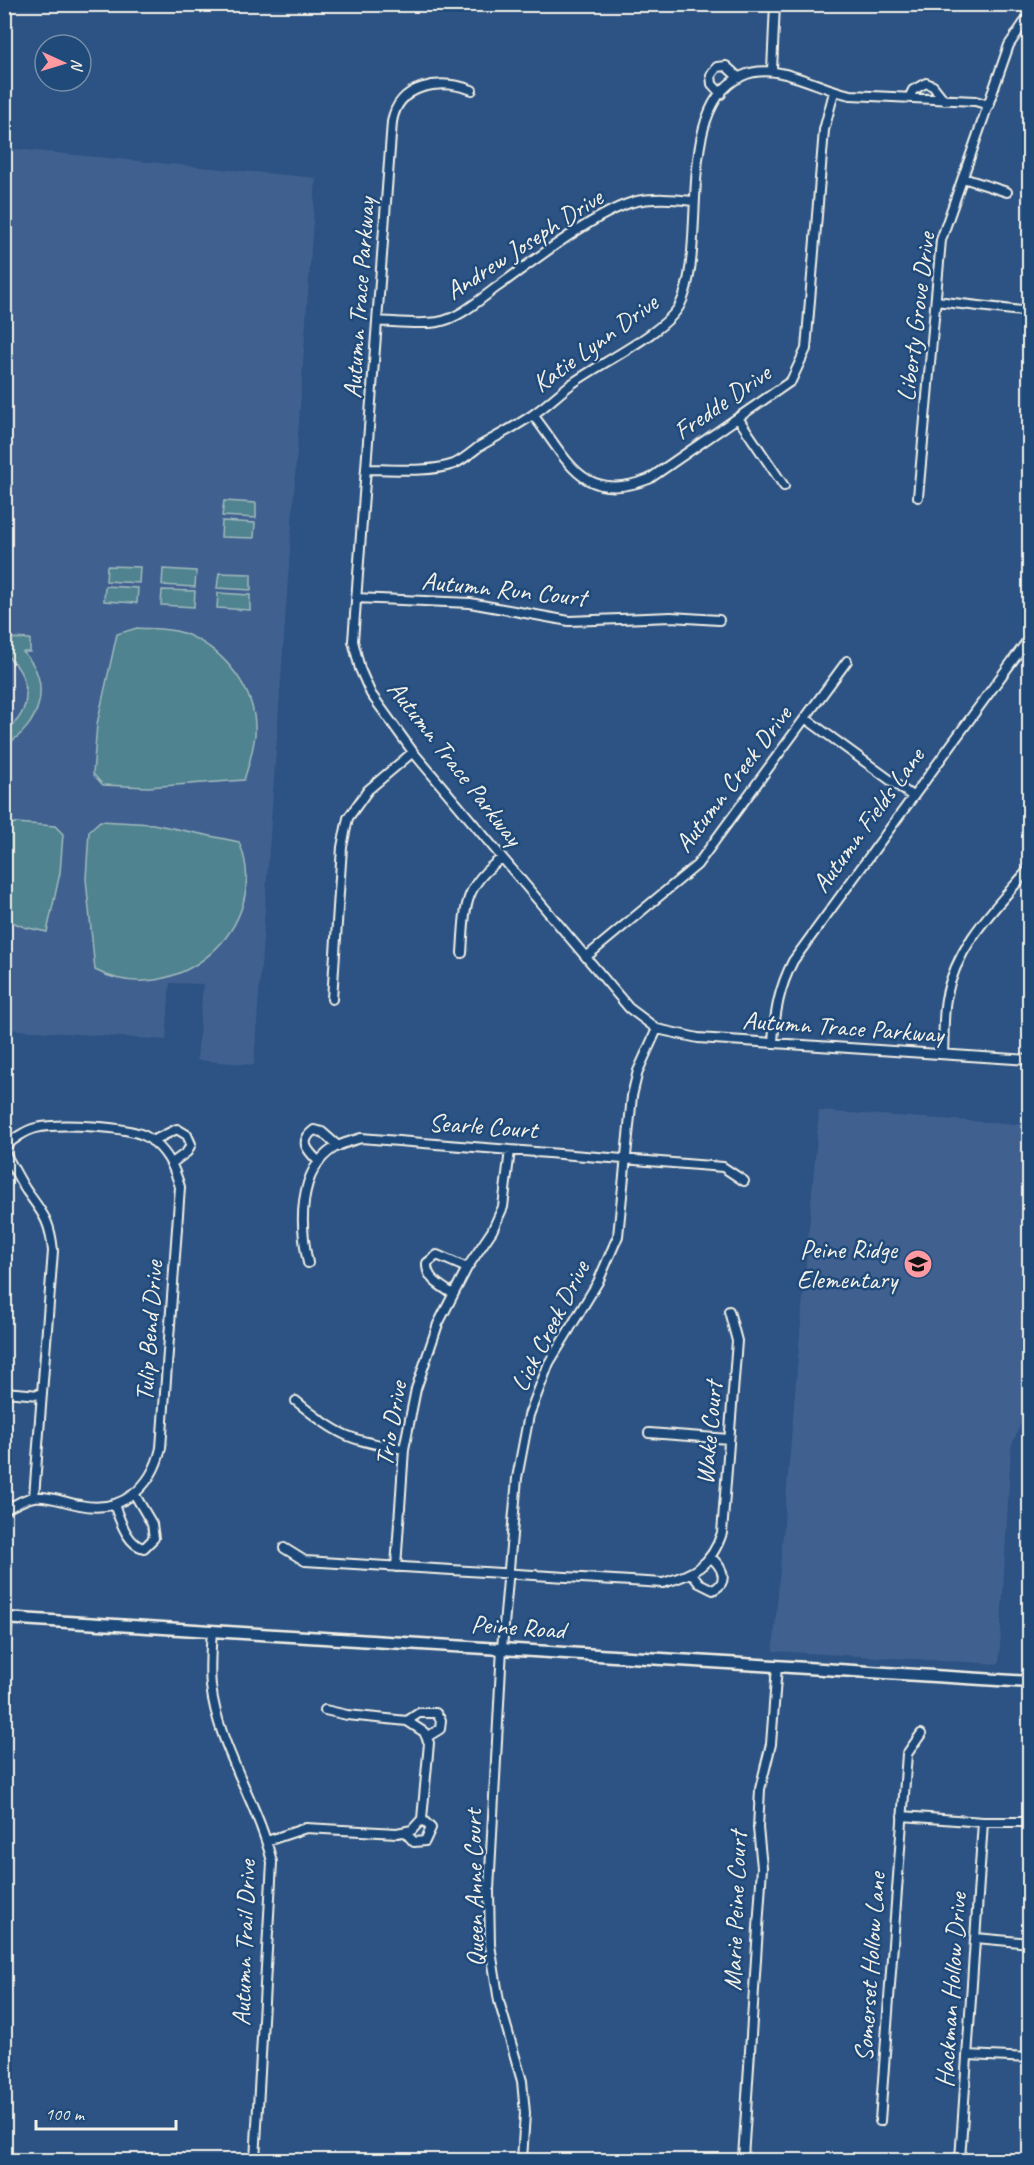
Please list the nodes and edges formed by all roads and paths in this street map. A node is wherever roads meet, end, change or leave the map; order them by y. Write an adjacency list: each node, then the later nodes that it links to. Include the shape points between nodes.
1 (775, 4): 3 (street)
2 (1029, 14): 10 (street, Liberty Grove Drive, via 1009,45)
3 (772, 70): 4 (street, Katie Lynn Drive); 6 (street)
4 (739, 78): 7 (street, Katie Lynn Drive); 7 (street, via 726,66 717,67 711,75 712,84)
5 (472, 90): 16 (street, Autumn Trace Parkway, via 424,86 396,107)
6 (834, 92): 8 (street); 18 (street, Fredde Drive, via 824,130 806,349 790,381)
7 (721, 94): 13 (street, Katie Lynn Drive, via 710,112 702,139)
8 (909, 98): 9 (street); 9 (street, via 913,90 926,83)
9 (944, 100): 10 (street)
10 (988, 105): 11 (street, Liberty Grove Drive)
11 (963, 178): 12 (street); 14 (street, Liberty Grove Drive, via 942,240)
12 (1007, 192)
13 (693, 201): 16 (street, Andrew Joseph Drive, via 666,198 635,202 611,211 472,305 439,322); 17 (street, Katie Lynn Drive, via 688,284 679,306 664,324)
14 (936, 302): 15 (street); 21 (street, Liberty Grove Drive)
15 (1029, 312)
16 (378, 321): 19 (street, Autumn Trace Parkway)
17 (533, 414): 18 (street, Fredde Drive, via 578,475 598,486 616,487 649,479); 19 (street, Katie Lynn Drive, via 455,463 434,469)
18 (738, 418): 20 (street)
19 (368, 469): 22 (street, Autumn Trace Parkway)
20 (784, 486)
21 (918, 497)
22 (356, 598): 23 (street, Autumn Run Court, via 470,603 569,621 671,616); 27 (street, Autumn Trace Parkway, via 353,641 360,669 371,693)
23 (719, 620)
24 (1029, 637): 28 (street, Autumn Fields Lane)
25 (847, 661): 26 (street, Autumn Creek Drive)
26 (805, 718): 28 (street); 32 (street, Autumn Creek Drive, via 697,865)
27 (413, 752): 29 (street, Autumn Trace Parkway); 33 (street, via 368,790 348,818 342,847)
28 (912, 796): 35 (street, Autumn Fields Lane, via 793,961 776,1005)
29 (502, 858): 31 (street, via 483,872 465,908); 32 (street, Autumn Trace Parkway)
30 (1029, 868): 36 (street, via 970,938 953,970 945,1000)
31 (462, 953)
32 (586, 957): 34 (street, Autumn Trace Parkway, via 628,1008)
33 (332, 999)
34 (657, 1029): 35 (street, Autumn Trace Parkway, via 698,1038); 43 (street, Lick Creek Drive, via 638,1071 632,1096)
35 (773, 1042): 36 (street, Autumn Trace Parkway)
36 (943, 1054): 37 (street, Autumn Trace Parkway)
37 (1029, 1060)
38 (152, 1141): 40 (street, Tulip Bend Drive, via 129,1131 56,1126 35,1128); 45 (street, Tulip Bend Drive); 45 (street, via 177,1129 187,1135 187,1152)
39 (338, 1146): 41 (street, Searle Court, via 361,1138); 44 (street, Searle Court); 44 (street, via 314,1130 305,1141 306,1148)
40 (4, 1147)
41 (510, 1150): 43 (street, Searle Court); 48 (street, Trio Drive, via 503,1207)
42 (4, 1152): 52 (street, via 44,1211 51,1231 53,1251)
43 (627, 1158): 46 (street, Searle Court, via 723,1167); 64 (street, Lick Creek Drive, via 618,1236 598,1282 549,1363 529,1415 517,1478)
44 (319, 1161): 47 (street, Searle Court, via 306,1188 302,1235)
45 (172, 1163): 57 (street, Tulip Bend Drive, via 180,1187 180,1210 161,1448 157,1465)
46 (744, 1182)
47 (308, 1263)
48 (467, 1268): 49 (street, Trio Drive); 49 (street, via 437,1255 427,1263 426,1270 435,1282)
49 (453, 1294): 56 (street, Trio Drive, via 438,1324 416,1389)
50 (729, 1311): 55 (street, Wake Court, via 737,1341)
51 (4, 1392): 52 (street)
52 (40, 1395): 58 (street)
53 (296, 1401): 56 (street, via 327,1427 360,1442)
54 (649, 1433): 55 (street)
55 (729, 1439): 62 (street, Wake Court, via 722,1533)
56 (404, 1449): 63 (street, Trio Drive)
57 (135, 1495): 59 (street, Tulip Bend Drive); 59 (street, via 148,1516 154,1538 144,1548 126,1533)
58 (34, 1497): 59 (street, Tulip Bend Drive, via 100,1508); 60 (street)
59 (114, 1505)
60 (4, 1510)
61 (284, 1548): 63 (street, Wake Court, via 305,1561)
62 (710, 1557): 65 (street, Wake Court); 65 (street, via 723,1572 720,1587 705,1588)
63 (396, 1567): 64 (street, Wake Court)
64 (508, 1573): 65 (street, Wake Court, via 663,1583); 68 (street, Lick Creek Drive)
65 (692, 1574)
66 (6, 1618): 67 (street, Peine Road); 70 (street)
67 (212, 1630): 68 (street, Peine Road); 81 (street, Autumn Trail Drive, via 211,1686 219,1720)
68 (502, 1648): 69 (street, Peine Road); 89 (street, Queen Anne Court, via 489,1890 490,1945 499,2001 522,2081)
69 (777, 1666): 71 (street, Peine Road); 87 (street, Marie Peine Court, via 771,1744 760,1789 762,1867)
70 (4, 1670)
71 (1029, 1682)
72 (325, 1710): 73 (street)
73 (407, 1721): 75 (street); 75 (street, via 419,1713 436,1713 441,1720 440,1729)
74 (921, 1734): 76 (street, Somerset Hollow Lane, via 907,1754)
75 (427, 1737): 77 (street)
76 (902, 1816): 78 (street); 86 (street, Somerset Hollow Lane)
77 (422, 1819): 80 (street); 80 (street, via 431,1828 425,1841 414,1842)
78 (983, 1822): 79 (street); 82 (street, Hackman Hollow Drive)
79 (1029, 1822)
80 (405, 1832): 81 (street, via 306,1828)
81 (267, 1841): 88 (street, Autumn Trail Drive, via 272,1862)
82 (976, 1938): 83 (street); 84 (street, Hackman Hollow Drive)
83 (1029, 1942)
84 (968, 2055): 85 (street); 90 (street, Hackman Hollow Drive)
85 (1029, 2058)
86 (880, 2121)
87 (743, 2158)
88 (255, 2160)
89 (522, 2160)
90 (960, 2160)

